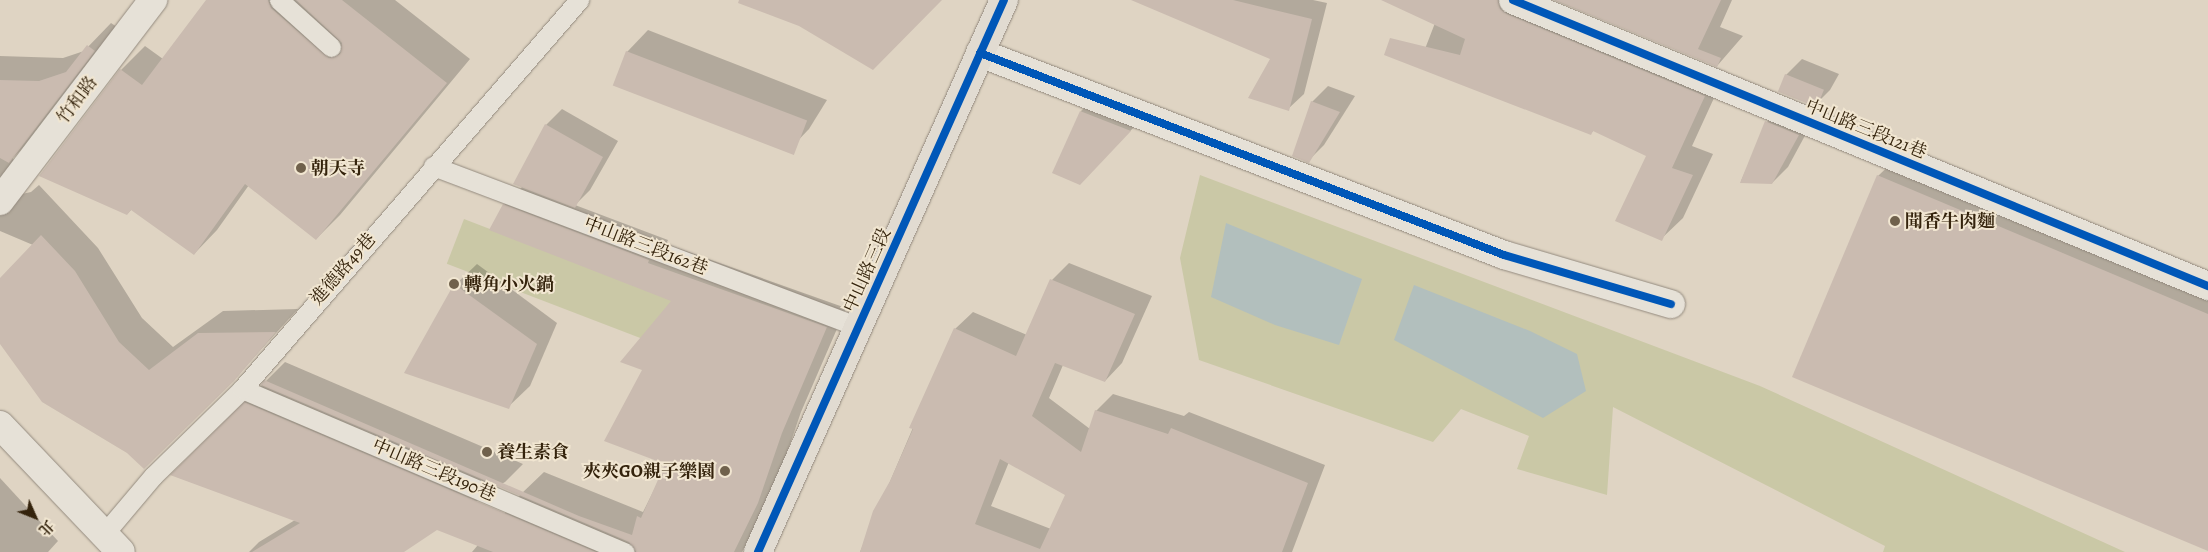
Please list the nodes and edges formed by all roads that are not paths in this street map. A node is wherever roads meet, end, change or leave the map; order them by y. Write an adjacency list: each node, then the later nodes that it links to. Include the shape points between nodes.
1 (153, 0): 9 (street, 竹和路)
2 (279, 0): 6 (lane)
3 (579, 0): 8 (lane, 進德路49巷)
4 (1004, 0): 7 (main road, 中山路三段)
5 (1513, 0): 10 (street, 中山路三段121巷)
6 (331, 47)
7 (980, 54): 11 (street, via 1504,255); 12 (main road, 中山路三段)
8 (433, 166): 12 (lane, 中山路三段162巷); 13 (lane, 進德路49巷)
9 (0, 201)
10 (2208, 286)
11 (1671, 304)
12 (858, 327): 17 (main road, 中山路三段)
13 (242, 389): 15 (lane, 進德路49巷, via 153,476); 16 (lane, 中山路三段190巷)
14 (0, 425): 15 (street)
15 (113, 543)
16 (625, 552)
17 (758, 552)

